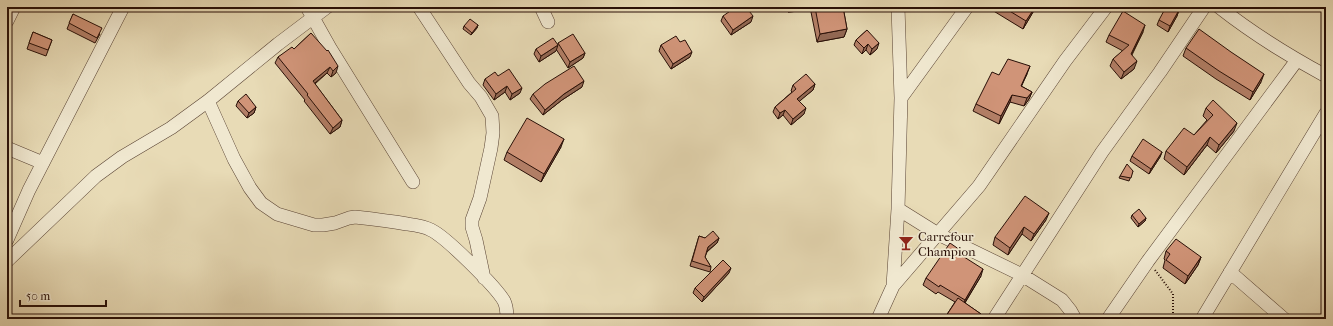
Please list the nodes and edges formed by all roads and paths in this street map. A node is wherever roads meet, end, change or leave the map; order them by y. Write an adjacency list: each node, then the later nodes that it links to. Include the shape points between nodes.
1 (14, 7): 12 (street)
2 (123, 7): 20 (street)
3 (327, 7): 11 (street)
4 (419, 7): 29 (street, via 469,83 482,97 492,116 491,148 480,198 472,220)
5 (541, 7): 13 (street)
6 (898, 7): 16 (street)
7 (967, 7): 16 (street)
8 (1106, 7): 23 (street, via 1065,61 979,186)
9 (1204, 7): 28 (street, via 1102,152)
10 (1219, 7): 14 (street)
11 (310, 12): 17 (street); 21 (street)
12 (7, 21)
13 (548, 22)
14 (1297, 60): 15 (street); 26 (street)
15 (1326, 76)
16 (901, 98): 22 (street)
17 (208, 101): 25 (street, via 96,176); 29 (street, via 234,160 250,188 262,203 277,214 314,225 335,223 355,217 424,227 440,236)
18 (1326, 113): 27 (street)
19 (7, 148): 20 (street)
20 (43, 163): 24 (street)
21 (413, 182)
22 (898, 209): 23 (street); 30 (street)
23 (938, 234): 28 (street); 30 (street)
24 (7, 240)
25 (7, 261)
26 (1148, 261): 35 (street); 36 (path, via 1172,292)
27 (1230, 272): 37 (street); 38 (street)
28 (1022, 276): 33 (street); 34 (street, via 1062,300)
29 (484, 278): 31 (street, via 504,301)
30 (893, 286): 32 (street)
31 (508, 319)
32 (878, 319)
33 (994, 319)
34 (1075, 319)
35 (1108, 319)
36 (1173, 319)
37 (1202, 319)
38 (1284, 319)

